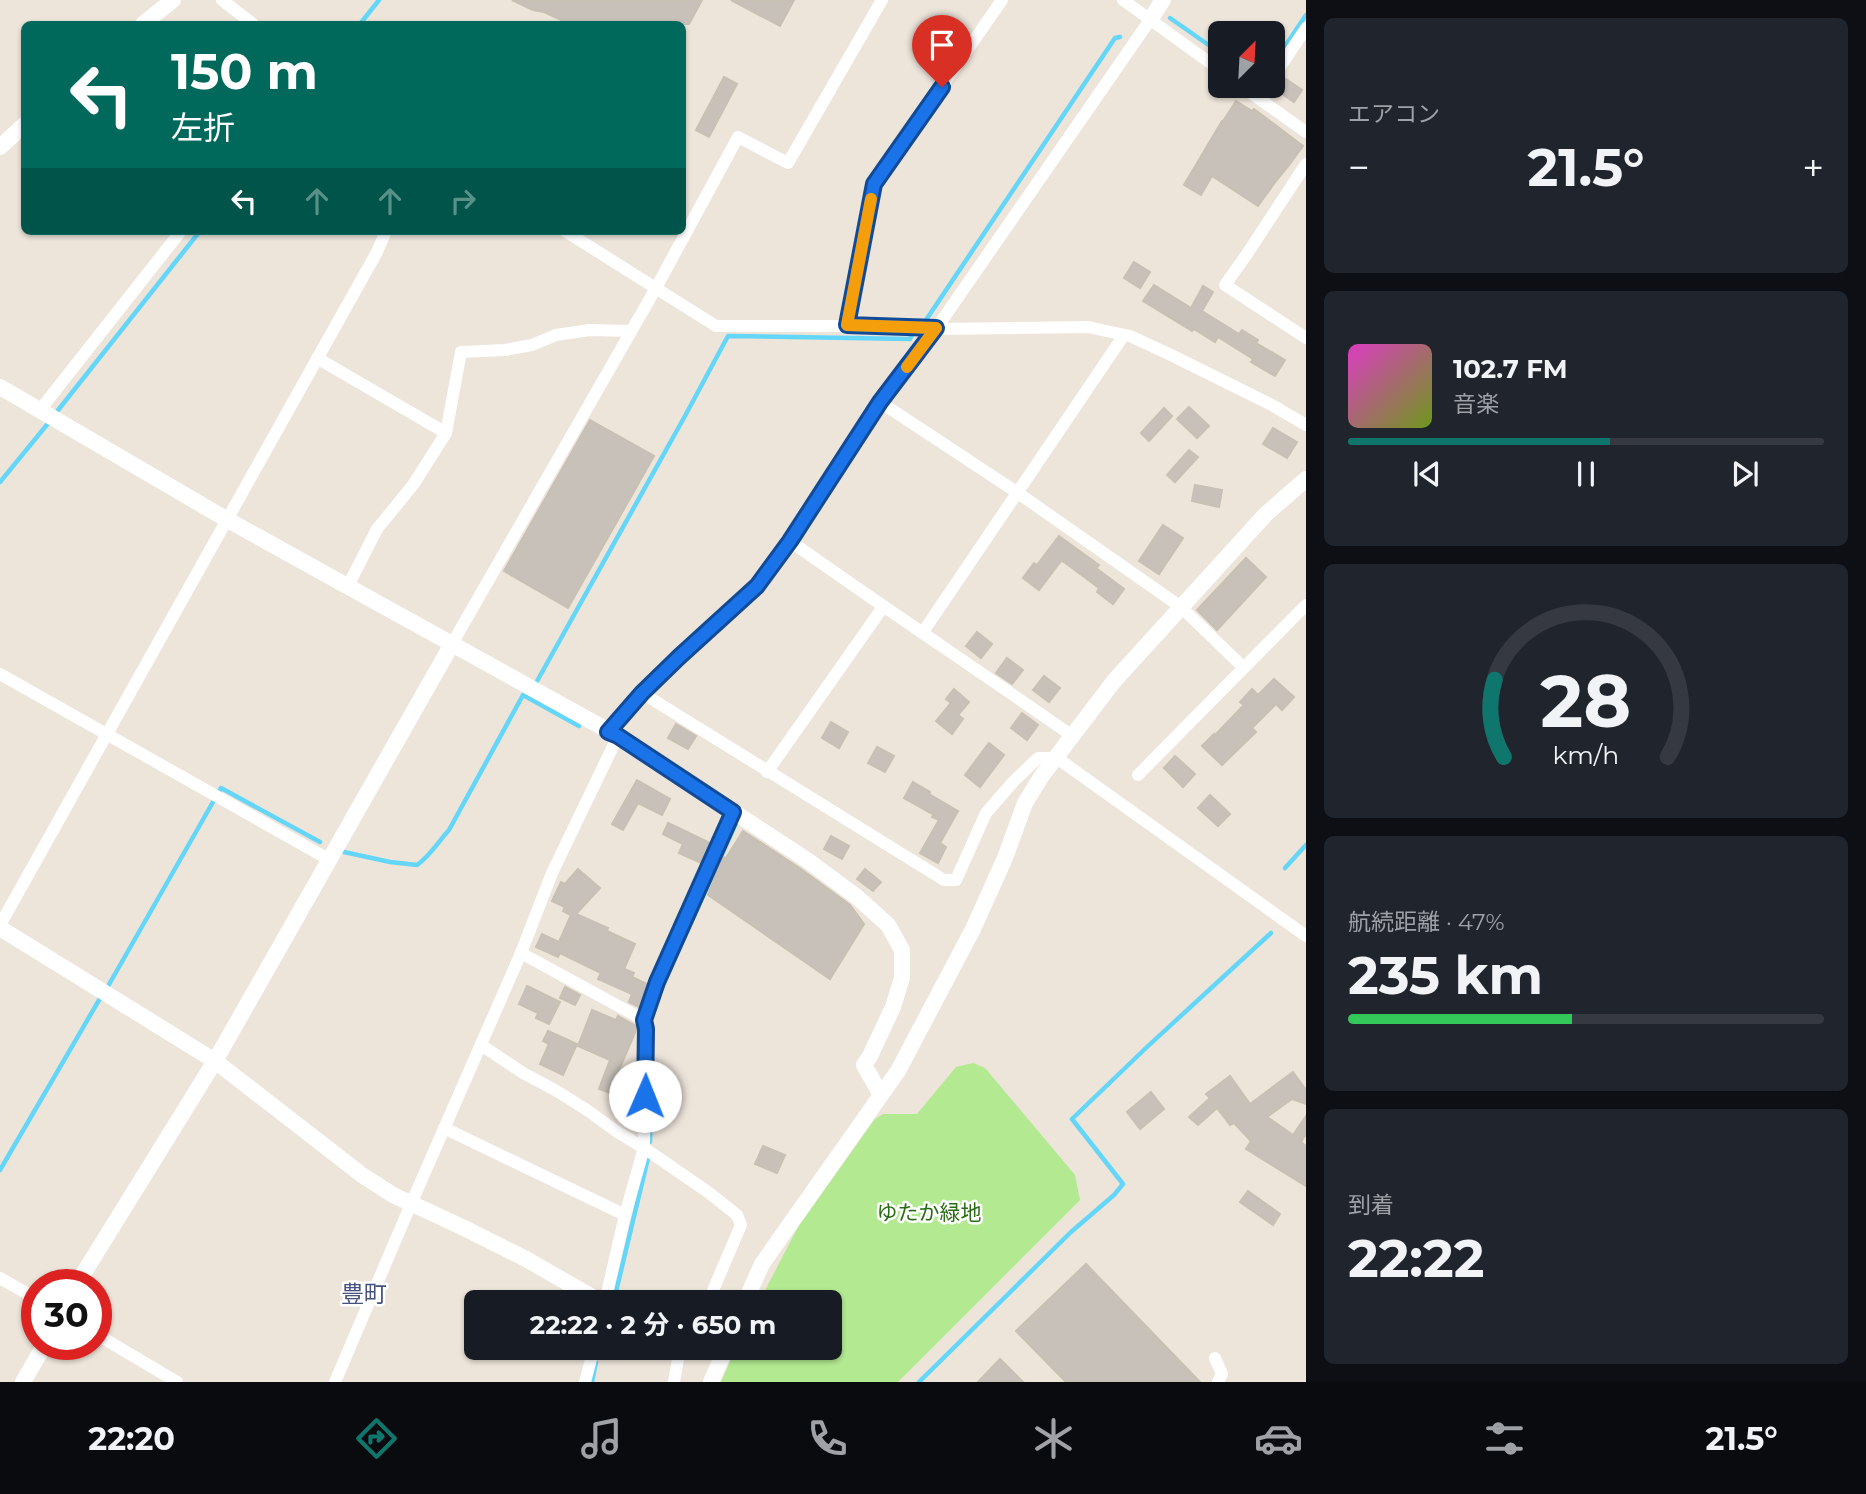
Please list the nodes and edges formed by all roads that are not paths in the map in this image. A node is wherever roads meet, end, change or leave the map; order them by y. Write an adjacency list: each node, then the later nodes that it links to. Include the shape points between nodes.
1 (173, 0): 8 (street)
2 (222, 0): 9 (street)
3 (882, 0): 18 (street, via 788,163 738,137)
4 (1002, 0): 24 (street, via 874,184)
5 (1123, 0): 7 (street)
6 (1163, 0): 7 (street)
7 (1150, 20): 12 (street); 25 (street)
8 (147, 21)
9 (249, 21)
10 (1306, 29): 11 (street)
11 (1285, 60)
12 (1208, 61)
13 (1260, 98): 15 (street)
14 (21, 128): 16 (street)
15 (1306, 132)
16 (0, 147)
17 (1306, 164): 28 (street, via 1225,285)
18 (686, 233)
19 (178, 235): 32 (street)
20 (384, 235): 29 (street)
21 (571, 235): 23 (street)
22 (685, 235): 23 (street)
23 (656, 288): 24 (street, via 716,326); 26 (street)
24 (847, 325): 25 (street)
25 (936, 328): 27 (street, via 1088,327); 31 (street)
26 (631, 331): 34 (street, via 590,330 505,350 461,352); 44 (street)
27 (1124, 335): 33 (street); 36 (street)
28 (1306, 338)
29 (317, 358): 34 (street); 37 (street)
30 (0, 387): 32 (street)
31 (880, 402): 36 (street); 38 (street)
32 (43, 412): 37 (street)
33 (1306, 425)
34 (446, 433): 39 (street, via 413,485 377,529)
35 (1306, 479): 42 (street, via 1266,514)
36 (1018, 493): 42 (street); 43 (street)
37 (226, 519): 39 (street); 48 (street)
38 (790, 541): 41 (street); 47 (street, via 757,586)
39 (348, 586): 44 (street)
40 (1306, 604): 45 (street)
41 (883, 607): 43 (street); 52 (street)
42 (1181, 607): 45 (street); 50 (street)
43 (923, 632): 50 (street)
44 (452, 644): 49 (street); 55 (street)
45 (1243, 667): 53 (street)
46 (0, 674): 48 (street)
47 (642, 693): 49 (street); 52 (street)
48 (106, 734): 55 (street); 56 (street)
49 (613, 734): 54 (street); 58 (street)
50 (1072, 735): 51 (street)
51 (1057, 758): 52 (street, via 1038,758 986,813 956,880 944,880); 57 (street); 62 (street, via 1026,803 973,929 898,1071)
52 (767, 772)
53 (1138, 775)
54 (731, 816): 59 (street); 62 (street, via 857,897 888,925 902,950 902,978 893,1007 864,1065)
55 (328, 859): 61 (street)
56 (0, 926): 61 (street)
57 (1306, 936)
58 (521, 953): 59 (street); 60 (street)
59 (644, 1020): 64 (street)
60 (481, 1045): 63 (street); 64 (street)
61 (215, 1061): 65 (street, via 362,1175); 67 (street)
62 (880, 1095): 73 (street, via 762,1265)
63 (444, 1128): 65 (street); 66 (street)
64 (648, 1151): 66 (street); 72 (street, via 737,1215 741,1225)
65 (411, 1204): 70 (street); 82 (street)
66 (625, 1215): 71 (street)
67 (86, 1269)
68 (0, 1278): 69 (street)
69 (21, 1290)
70 (581, 1290)
71 (606, 1290)
72 (713, 1290)
73 (751, 1290)
74 (112, 1343): 81 (street)
75 (1215, 1358): 86 (street, via 1222,1374)
76 (36, 1360): 80 (street)
77 (591, 1360): 83 (street)
78 (677, 1360): 84 (street)
79 (721, 1360): 85 (street)
80 (23, 1382)
81 (177, 1382)
82 (335, 1382)
83 (585, 1382)
84 (674, 1382)
85 (711, 1382)
86 (1218, 1382)

